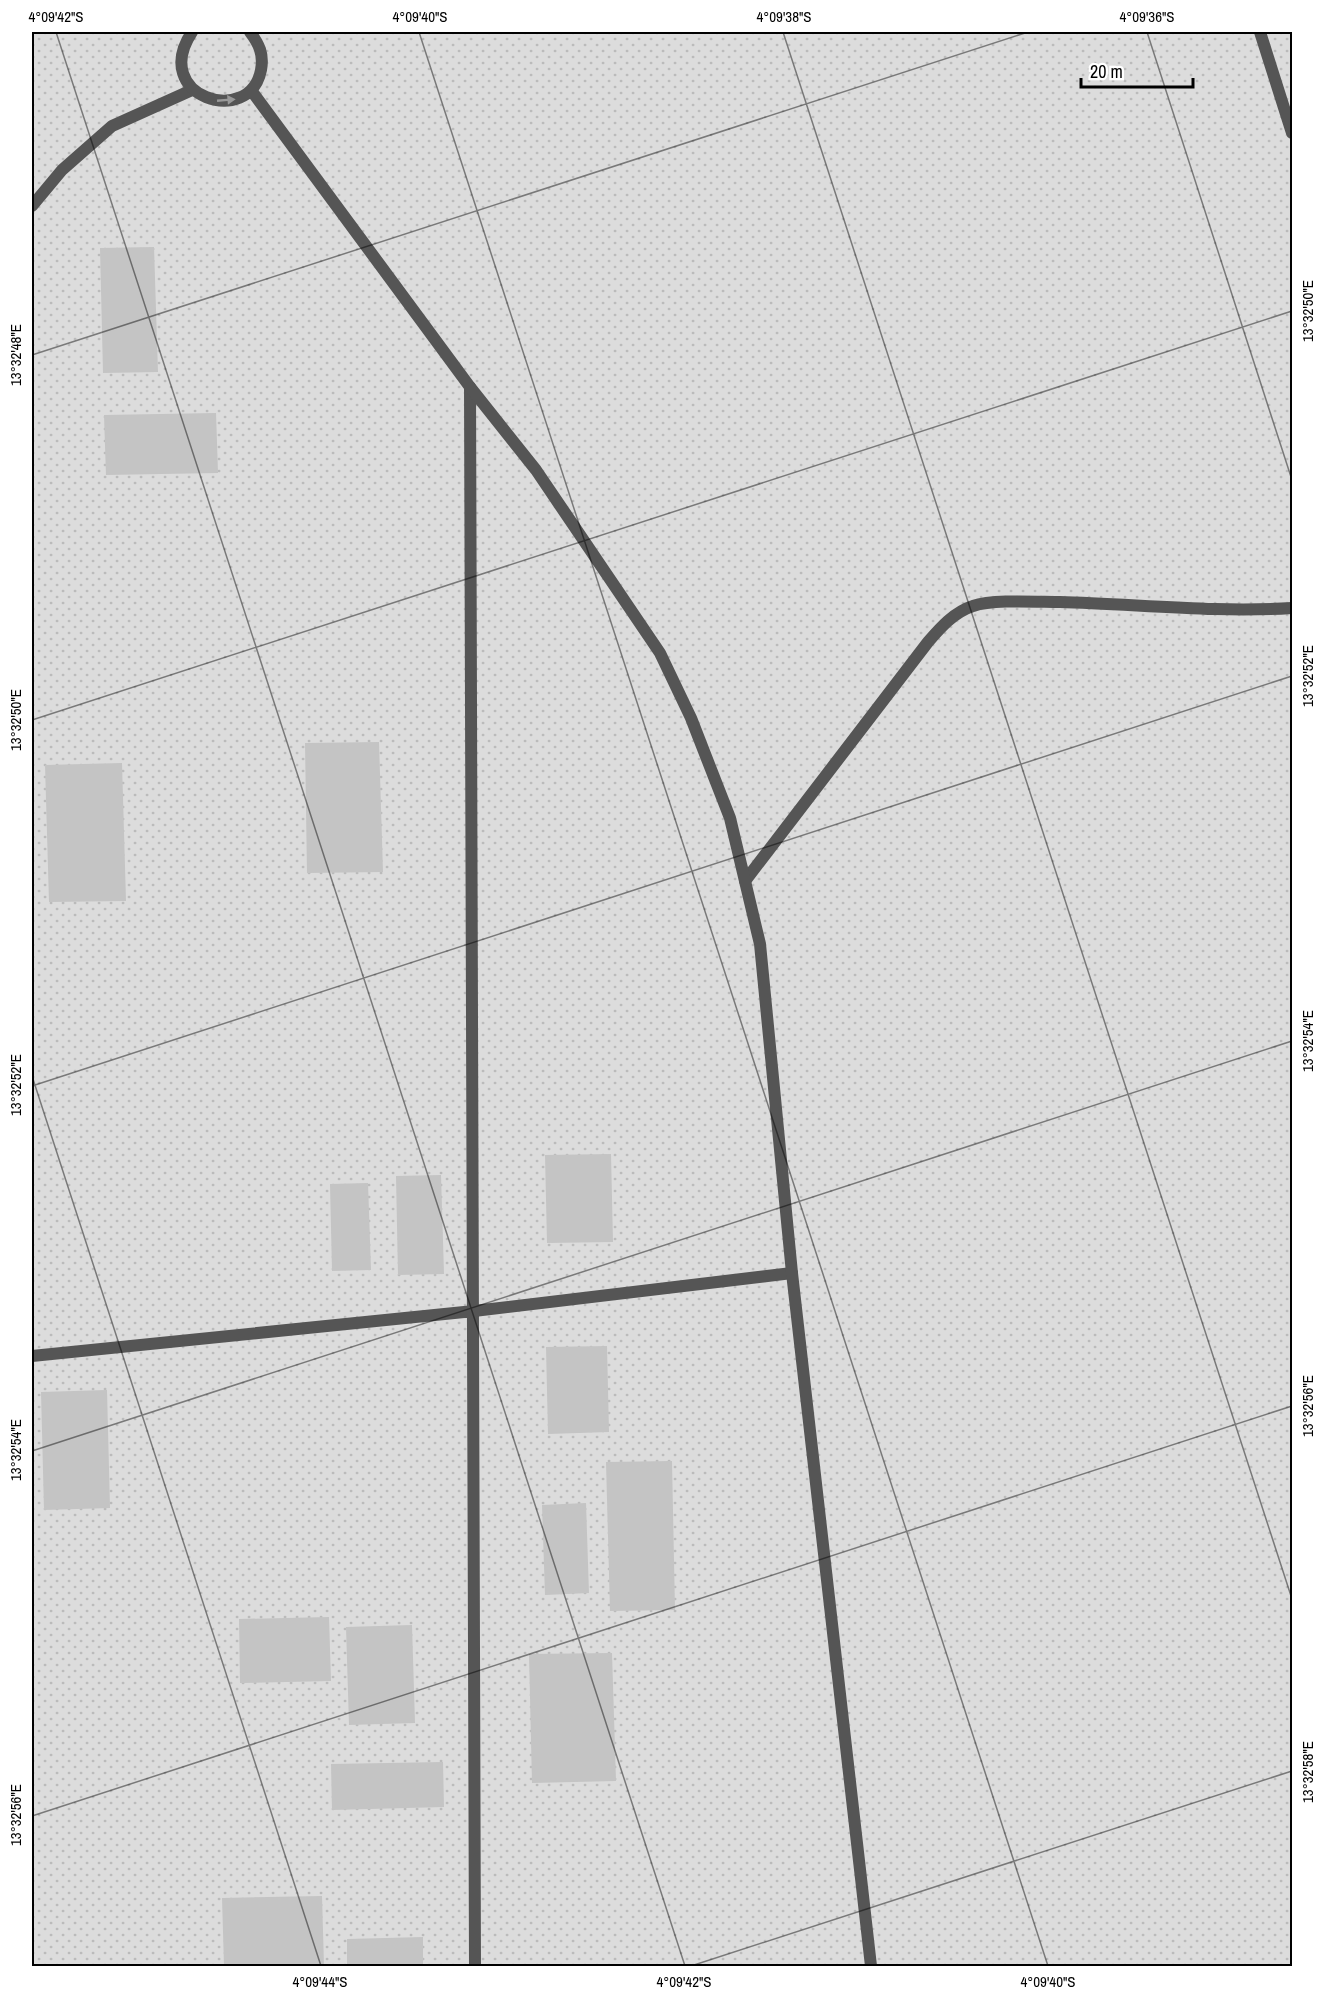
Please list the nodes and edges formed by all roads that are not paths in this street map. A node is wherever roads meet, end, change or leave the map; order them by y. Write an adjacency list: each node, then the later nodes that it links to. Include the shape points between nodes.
1 (192, 32): 4 (street, via 180,61)
2 (250, 32): 5 (street, via 260,45 262,61)
3 (1260, 32): 6 (street)
4 (192, 90): 5 (street, one-way to 5, via 221,102 237,99); 7 (street, via 112,126 62,170)
5 (251, 90): 8 (street)
6 (1293, 134)
7 (32, 206)
8 (470, 387): 10 (street, via 536,470 660,653 691,718 730,818); 12 (street)
9 (1293, 608): 10 (street, via 1034,602 974,605 947,621 927,642)
10 (745, 881): 11 (street, via 760,944)
11 (792, 1273): 12 (street); 15 (street)
12 (474, 1311): 13 (street); 14 (street)
13 (32, 1356)
14 (475, 1966)
15 (871, 1966)

